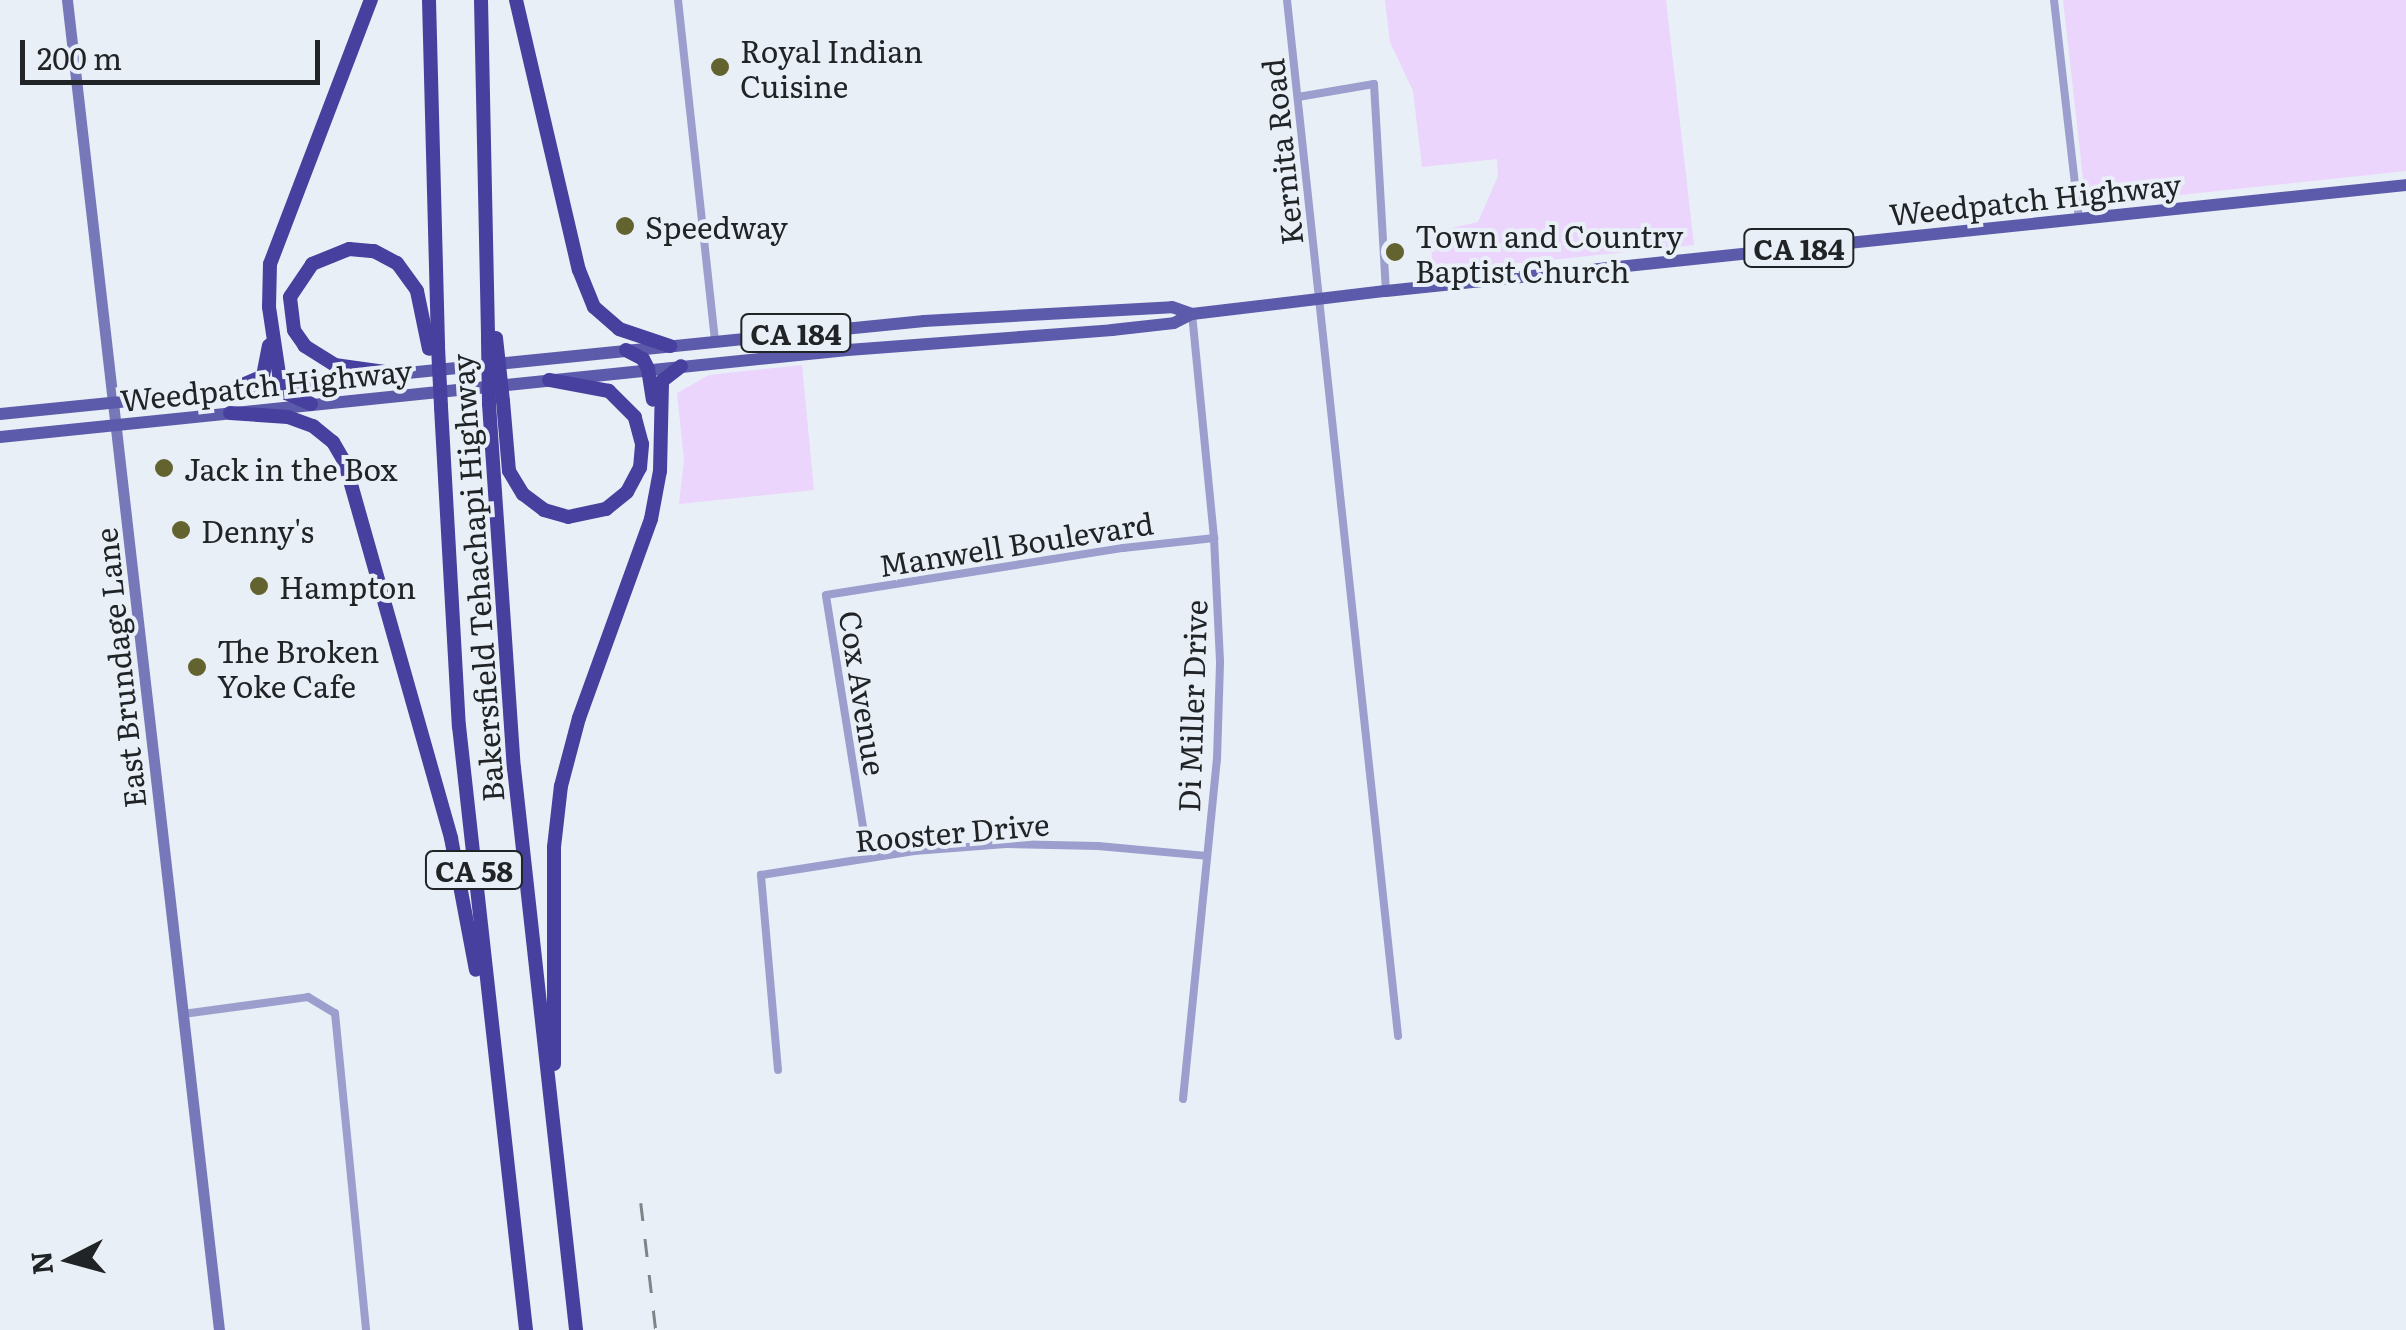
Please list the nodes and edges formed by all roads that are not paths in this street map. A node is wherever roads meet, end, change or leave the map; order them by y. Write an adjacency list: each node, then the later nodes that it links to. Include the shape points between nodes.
1 (67, 0): 27 (main road, East Brundage Lane)
2 (371, 0): 15 (highway, via 276,240 268,290)
3 (429, 0): 18 (highway, Bakersfield Tehachapi Highway)
4 (481, 0): 26 (highway, Bakersfield Tehachapi Highway / CA 58, bridge)
5 (516, 0): 17 (highway, via 594,307 619,329)
6 (678, 0): 16 (street)
7 (1287, 0): 9 (street, Kernita Road)
8 (2054, 0): 11 (street)
9 (1298, 97): 12 (street, via 1374,84); 13 (street, Kernita Road)
10 (2406, 184): 11 (main road, Weedpatch Highway / CA 184)
11 (2078, 219): 12 (main road, Weedpatch Highway / CA 184)
12 (1386, 291): 13 (main road, Weedpatch Highway / CA 184)
13 (1319, 300): 14 (main road, Weedpatch Highway / CA 184); 39 (street, Kernita Road)
14 (1192, 314): 16 (main road, Weedpatch Highway / CA 184, via 1172,307 1033,313); 20 (main road, Weedpatch Highway / CA 184, via 1174,324); 34 (street, Di Miller Drive)
15 (272, 335): 24 (highway); 25 (highway, via 263,376)
16 (715, 341): 17 (main road, Weedpatch Highway / CA 184)
17 (670, 346): 19 (main road, Weedpatch Highway / CA 184)
18 (434, 348): 22 (highway, via 417,291 397,263 349,249 312,264 290,298 294,330 304,346 336,365); 43 (highway, Bakersfield Tehachapi Highway / CA 58, bridge, via 459,726)
19 (626, 350): 21 (highway); 22 (main road, Weedpatch Highway / CA 184)
20 (681, 366): 21 (main road, Weedpatch Highway / CA 184); 31 (highway, via 662,381)
21 (648, 369): 23 (main road, Weedpatch Highway / CA 184); 31 (highway)
22 (399, 374): 24 (main road, Weedpatch Highway / CA 184)
23 (548, 380): 26 (highway, via 609,391 635,418 640,468 606,509 568,516 544,510 523,494 509,470); 28 (main road, Weedpatch Highway / CA 184)
24 (282, 386): 25 (main road, Weedpatch Highway / CA 184); 28 (highway)
25 (226, 392): 27 (main road, Weedpatch Highway / CA 184)
26 (496, 403): 41 (highway, Bakersfield Tehachapi Highway / CA 58, via 514,768)
27 (115, 404): 30 (main road, Weedpatch Highway / CA 184); 32 (main road, East Brundage Lane)
28 (311, 404): 29 (main road, Weedpatch Highway / CA 184)
29 (230, 413): 32 (main road, Weedpatch Highway / CA 184); 43 (highway, via 300,420 333,442 345,463 451,838)
30 (0, 414)
31 (658, 420): 41 (highway, via 660,470 651,519 561,786)
32 (117, 426): 33 (main road, Weedpatch Highway / CA 184); 38 (main road, East Brundage Lane)
33 (0, 438)
34 (1214, 538): 35 (street, Manwell Boulevard); 36 (street, Di Miller Drive, via 1220,710)
35 (826, 595): 37 (street, Cox Avenue)
36 (1207, 856): 37 (street, Rooster Drive, via 1036,844); 42 (street, Di Miller Drive)
37 (868, 858): 40 (street, Rooster Drive, via 761,876)
38 (183, 1014): 44 (main road, East Brundage Lane); 45 (street, via 308,997 335,1013)
39 (1398, 1036)
40 (778, 1070)
41 (551, 1090): 47 (highway, Bakersfield Tehachapi Highway / CA 58)
42 (1183, 1099)
43 (512, 1200): 46 (highway, Bakersfield Tehachapi Highway / CA 58)
44 (219, 1330)
45 (366, 1330)
46 (526, 1330)
47 (576, 1330)

